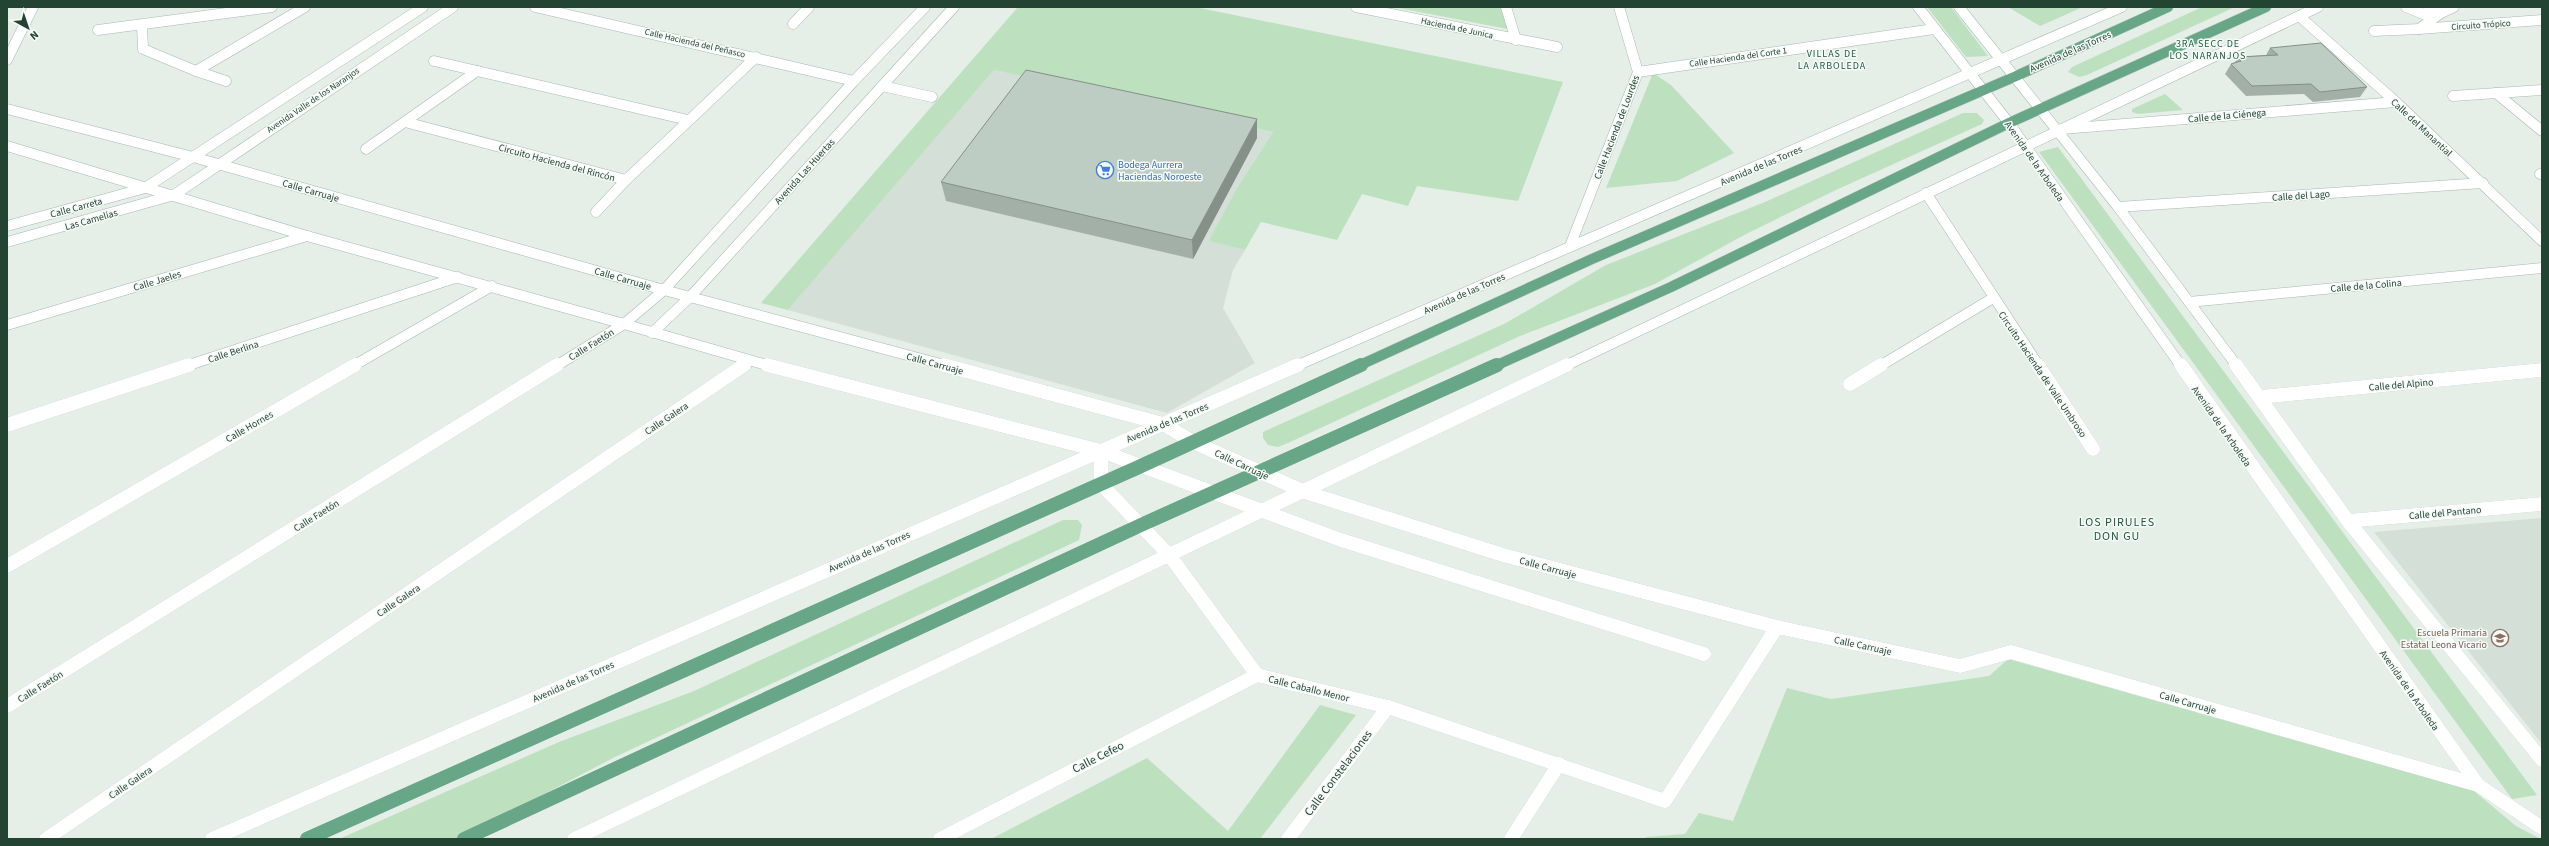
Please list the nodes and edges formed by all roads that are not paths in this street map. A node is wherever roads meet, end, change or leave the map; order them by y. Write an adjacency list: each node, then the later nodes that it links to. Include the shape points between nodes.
1 (33, 7): 32 (street)
2 (272, 7): 26 (street)
3 (305, 7): 38 (street)
4 (423, 7): 42 (street, Avenida Valle de los Naranjos)
5 (453, 7): 46 (street, Avenida Valle de los Naranjos)
6 (535, 7): 34 (street, Calle Hacienda del Peñasco)
7 (809, 7): 25 (street)
8 (925, 7): 45 (street)
9 (954, 7): 47 (street, Avenida Las Huertas)
10 (1356, 7): 31 (street, Hacienda de Junica)
11 (1506, 7): 31 (street)
12 (1618, 7): 40 (street, Calle Hacienda de Lourdes)
13 (1918, 7): 27 (street, Avenida de la Arboleda)
14 (1959, 7): 36 (street)
15 (2122, 7): 36 (street, Avenida de las Torres)
16 (2168, 7): 43 (main road, Avenida de las Torres)
17 (2266, 7): 54 (main road)
18 (2318, 7): 22 (street)
19 (2406, 7): 23 (street)
20 (2428, 7): 23 (street, Circuito Trópico)
21 (2454, 7): 23 (street, Circuito Trópico)
22 (2299, 16): 53 (street, Calle del Manantial); 59 (street)
23 (2437, 16): 28 (street, Circuito Trópico)
24 (2542, 20): 28 (street, Circuito Trópico)
25 (793, 24)
26 (142, 26): 29 (street); 38 (street, via 143,49)
27 (1934, 29): 40 (street, Calle Hacienda del Corte 1); 41 (street, Avenida de la Arboleda)
28 (2419, 29): 30 (street, Circuito Trópico)
29 (98, 30)
30 (2374, 31)
31 (1516, 40): 33 (street, Hacienda de Junica)
32 (11, 42): 35 (street)
33 (1557, 47)
34 (756, 57): 45 (street, Calle Hacienda del Peñasco); 56 (street, Circuito Hacienda del Rincón)
35 (7, 60)
36 (2002, 61): 41 (street, Avenida de las Torres); 43 (street)
37 (434, 62): 39 (street)
38 (196, 71): 44 (street)
39 (477, 71): 56 (street); 57 (street)
40 (1638, 72): 77 (street, Calle Hacienda de Lourdes)
41 (1971, 75): 48 (street, Avenida de la Arboleda); 77 (street, Avenida de las Torres)
42 (317, 76): 46 (street); 64 (street, Avenida Valle de los Naranjos)
43 (2014, 77): 48 (main road, Avenida de las Torres); 54 (street)
44 (226, 81)
45 (854, 81): 81 (street)
46 (340, 83): 65 (street, Avenida Valle de los Naranjos)
47 (882, 86): 52 (street); 82 (street, Avenida Las Huertas)
48 (1983, 89): 58 (street, Avenida de la Arboleda); 94 (main road, Avenida de las Torres, via 1592,259)
49 (2542, 90): 50 (street)
50 (2496, 93): 51 (street); 60 (street)
51 (2453, 96)
52 (932, 97)
53 (2396, 102): 59 (street, Calle de la Ciénega); 67 (street, Calle del Manantial)
54 (2042, 108): 58 (main road); 59 (street)
55 (7, 109): 64 (street, Calle Carruaje)
56 (688, 120): 66 (street, Circuito Hacienda del Rincón)
57 (405, 122): 62 (street); 66 (street, Circuito Hacienda del Rincón)
58 (2009, 123): 63 (street, Avenida de la Arboleda); 98 (main road, via 1672,287)
59 (2058, 129): 63 (street); 71 (street)
60 (2542, 131)
61 (7, 146): 68 (street)
62 (366, 148)
63 (2024, 148): 69 (street); 115 (street, Avenida de la Arboleda)
64 (193, 157): 65 (street, Calle Carruaje); 68 (street, Avenida Valle de los Naranjos)
65 (218, 164): 70 (street, Avenida Valle de los Naranjos); 81 (street, Calle Carruaje)
66 (626, 180): 72 (street)
67 (2483, 183): 71 (street, Calle del Lago); 75 (street, Calle del Manantial)
68 (145, 188): 70 (street); 73 (street, Calle Carreta)
69 (1926, 193): 83 (street, Circuito Hacienda de Valle Umbroso); 100 (street)
70 (174, 195): 74 (street); 76 (street, Las Camelias)
71 (2118, 207): 84 (street)
72 (596, 212)
73 (7, 226)
74 (307, 236): 79 (street); 86 (street, Calle Jaeles)
75 (2542, 241)
76 (7, 242)
77 (1570, 246): 92 (street, Avenida de las Torres)
78 (2542, 268): 84 (street, Calle de la Colina)
79 (458, 277): 80 (street); 93 (street, Calle Berlina)
80 (492, 286): 85 (street); 107 (street, Calle Hornes)
81 (664, 290): 82 (street, Calle Carruaje); 85 (street)
82 (690, 297): 87 (street, Avenida Las Huertas); 92 (street, Calle Carruaje)
83 (1993, 298): 90 (street); 95 (street, Circuito Hacienda de Valle Umbroso)
84 (2189, 302): 91 (street)
85 (624, 324): 87 (street); 111 (street, Calle Faetón)
86 (7, 325)
87 (652, 333): 88 (street)
88 (750, 361): 96 (street); 117 (street, Calle Galera)
89 (2542, 370): 91 (street, Calle del Alpino)
90 (1850, 384)
91 (2260, 397): 104 (street)
92 (1163, 424): 94 (street, Calle Carruaje); 96 (street, Avenida de las Torres)
93 (7, 425)
94 (1193, 442): 97 (main road, Avenida de las Torres); 98 (street, Calle Carruaje)
95 (2093, 449)
96 (1101, 451): 97 (street); 99 (street); 118 (street, Avenida de las Torres)
97 (1141, 466): 99 (main road, Avenida de las Torres); 101 (street)
98 (1258, 472): 100 (street, Calle Carruaje); 101 (main road)
99 (1101, 484): 105 (street, Calle Caballo Menor); 119 (main road, Avenida de las Torres)
100 (1305, 492): 103 (street); 108 (street, Calle Carruaje, via 1503,555)
101 (1210, 494): 103 (street); 105 (main road)
102 (2542, 504): 104 (street, Calle del Pantano)
103 (1260, 512): 106 (street); 109 (street)
104 (2348, 521): 113 (street)
105 (1140, 525): 106 (street, Calle Caballo Menor); 120 (main road)
106 (1170, 556): 110 (street, Calle Caballo Menor); 121 (street)
107 (7, 566)
108 (1777, 627): 114 (street, Calle Caballo Menor, via 1665,801); 115 (street, Calle Carruaje, via 1960,666 2011,652)
109 (1704, 654)
110 (1257, 675): 112 (street, Calle Caballo Menor); 122 (street, Calle Cefeo)
111 (7, 706)
112 (1388, 707): 114 (street, Calle Caballo Menor); 123 (street, Calle Constelaciones)
113 (2542, 760)
114 (1559, 764): 124 (street)
115 (2478, 785): 116 (street, Avenida de la Arboleda)
116 (2542, 828)
117 (46, 839)
118 (212, 839)
119 (307, 839)
120 (464, 839)
121 (574, 839)
122 (940, 839)
123 (1288, 839)
124 (1511, 839)

